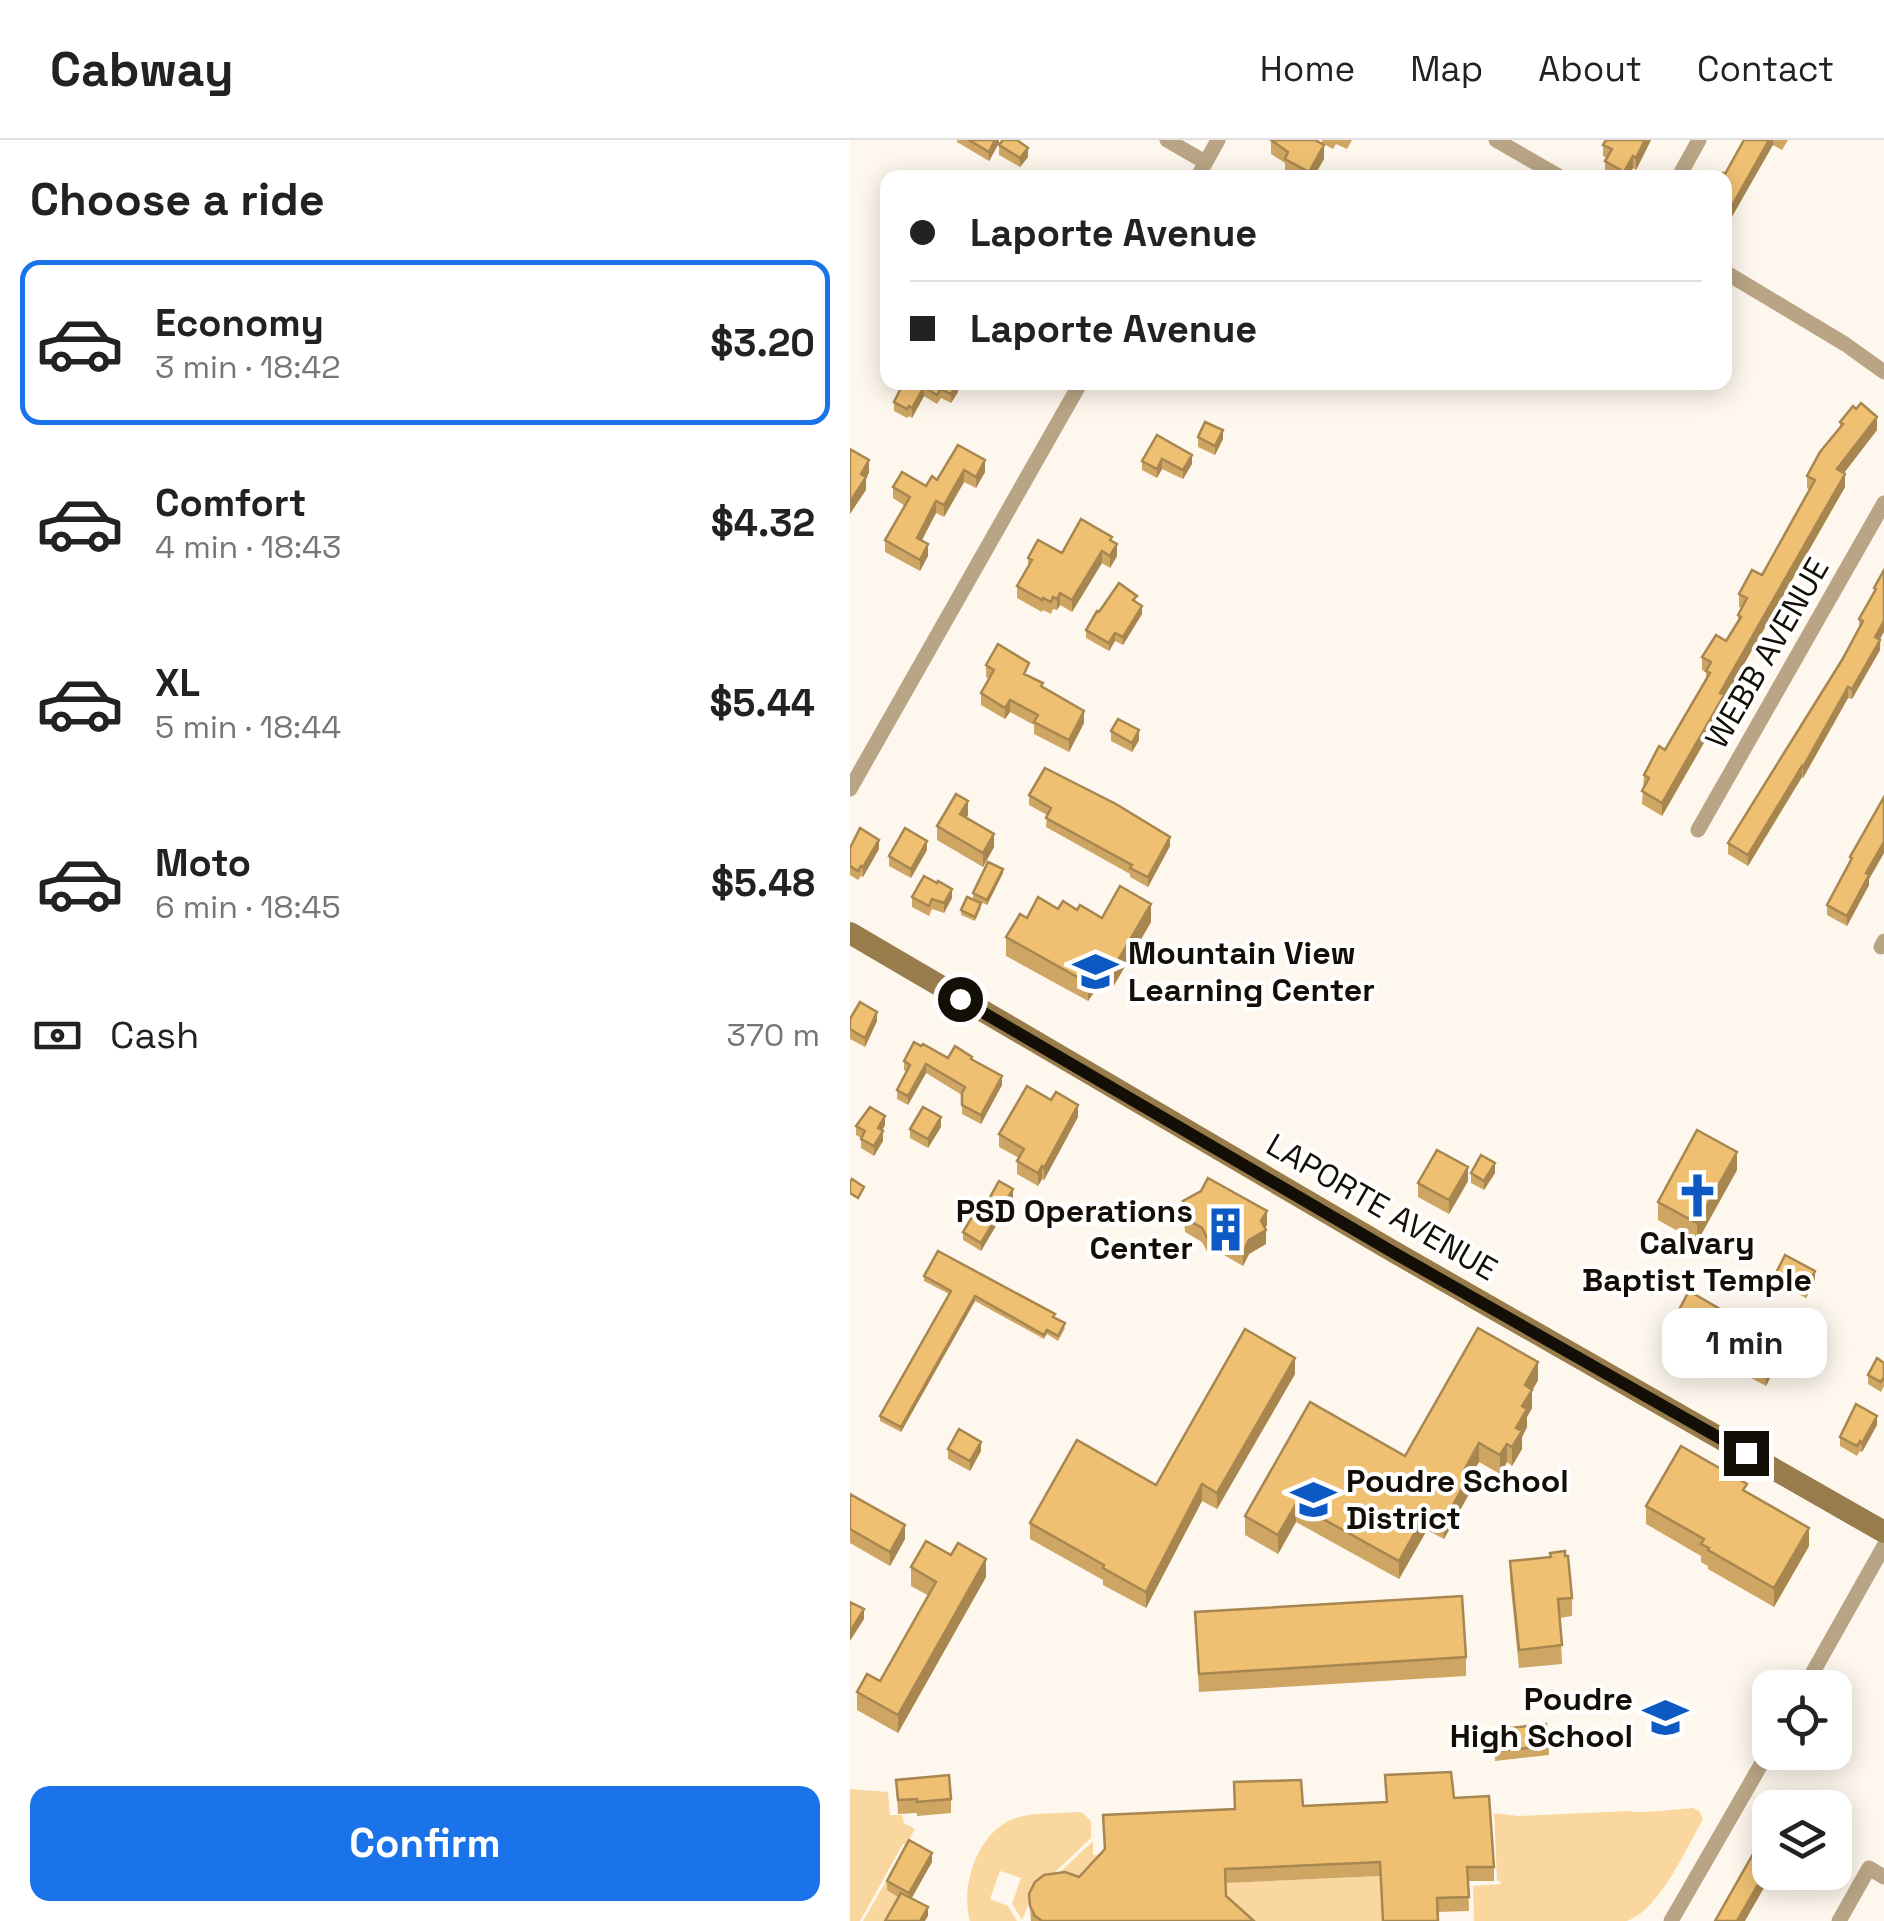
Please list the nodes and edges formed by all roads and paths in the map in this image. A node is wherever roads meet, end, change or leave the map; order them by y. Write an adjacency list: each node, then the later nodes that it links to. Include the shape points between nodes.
1 (1167, 140): 5 (street)
2 (1218, 140): 5 (street)
3 (1496, 140): 7 (street)
4 (1699, 140): 8 (street)
5 (1205, 162): 6 (street)
6 (1200, 170)
7 (1548, 170)
8 (1682, 170)
9 (1732, 276): 10 (street)
10 (1884, 372)
11 (1076, 390): 13 (street)
12 (1884, 503): 14 (street, WEBB AVENUE)
13 (850, 790)
14 (1698, 830)
15 (850, 934): 16 (street, LAPORTE AVENUE)
16 (1884, 1532)
17 (1884, 1546): 18 (street)
18 (1814, 1670)
19 (1758, 1770): 21 (street)
20 (1884, 1877): 22 (street, via 1869,1868)
21 (1671, 1921)
22 (1839, 1921)

